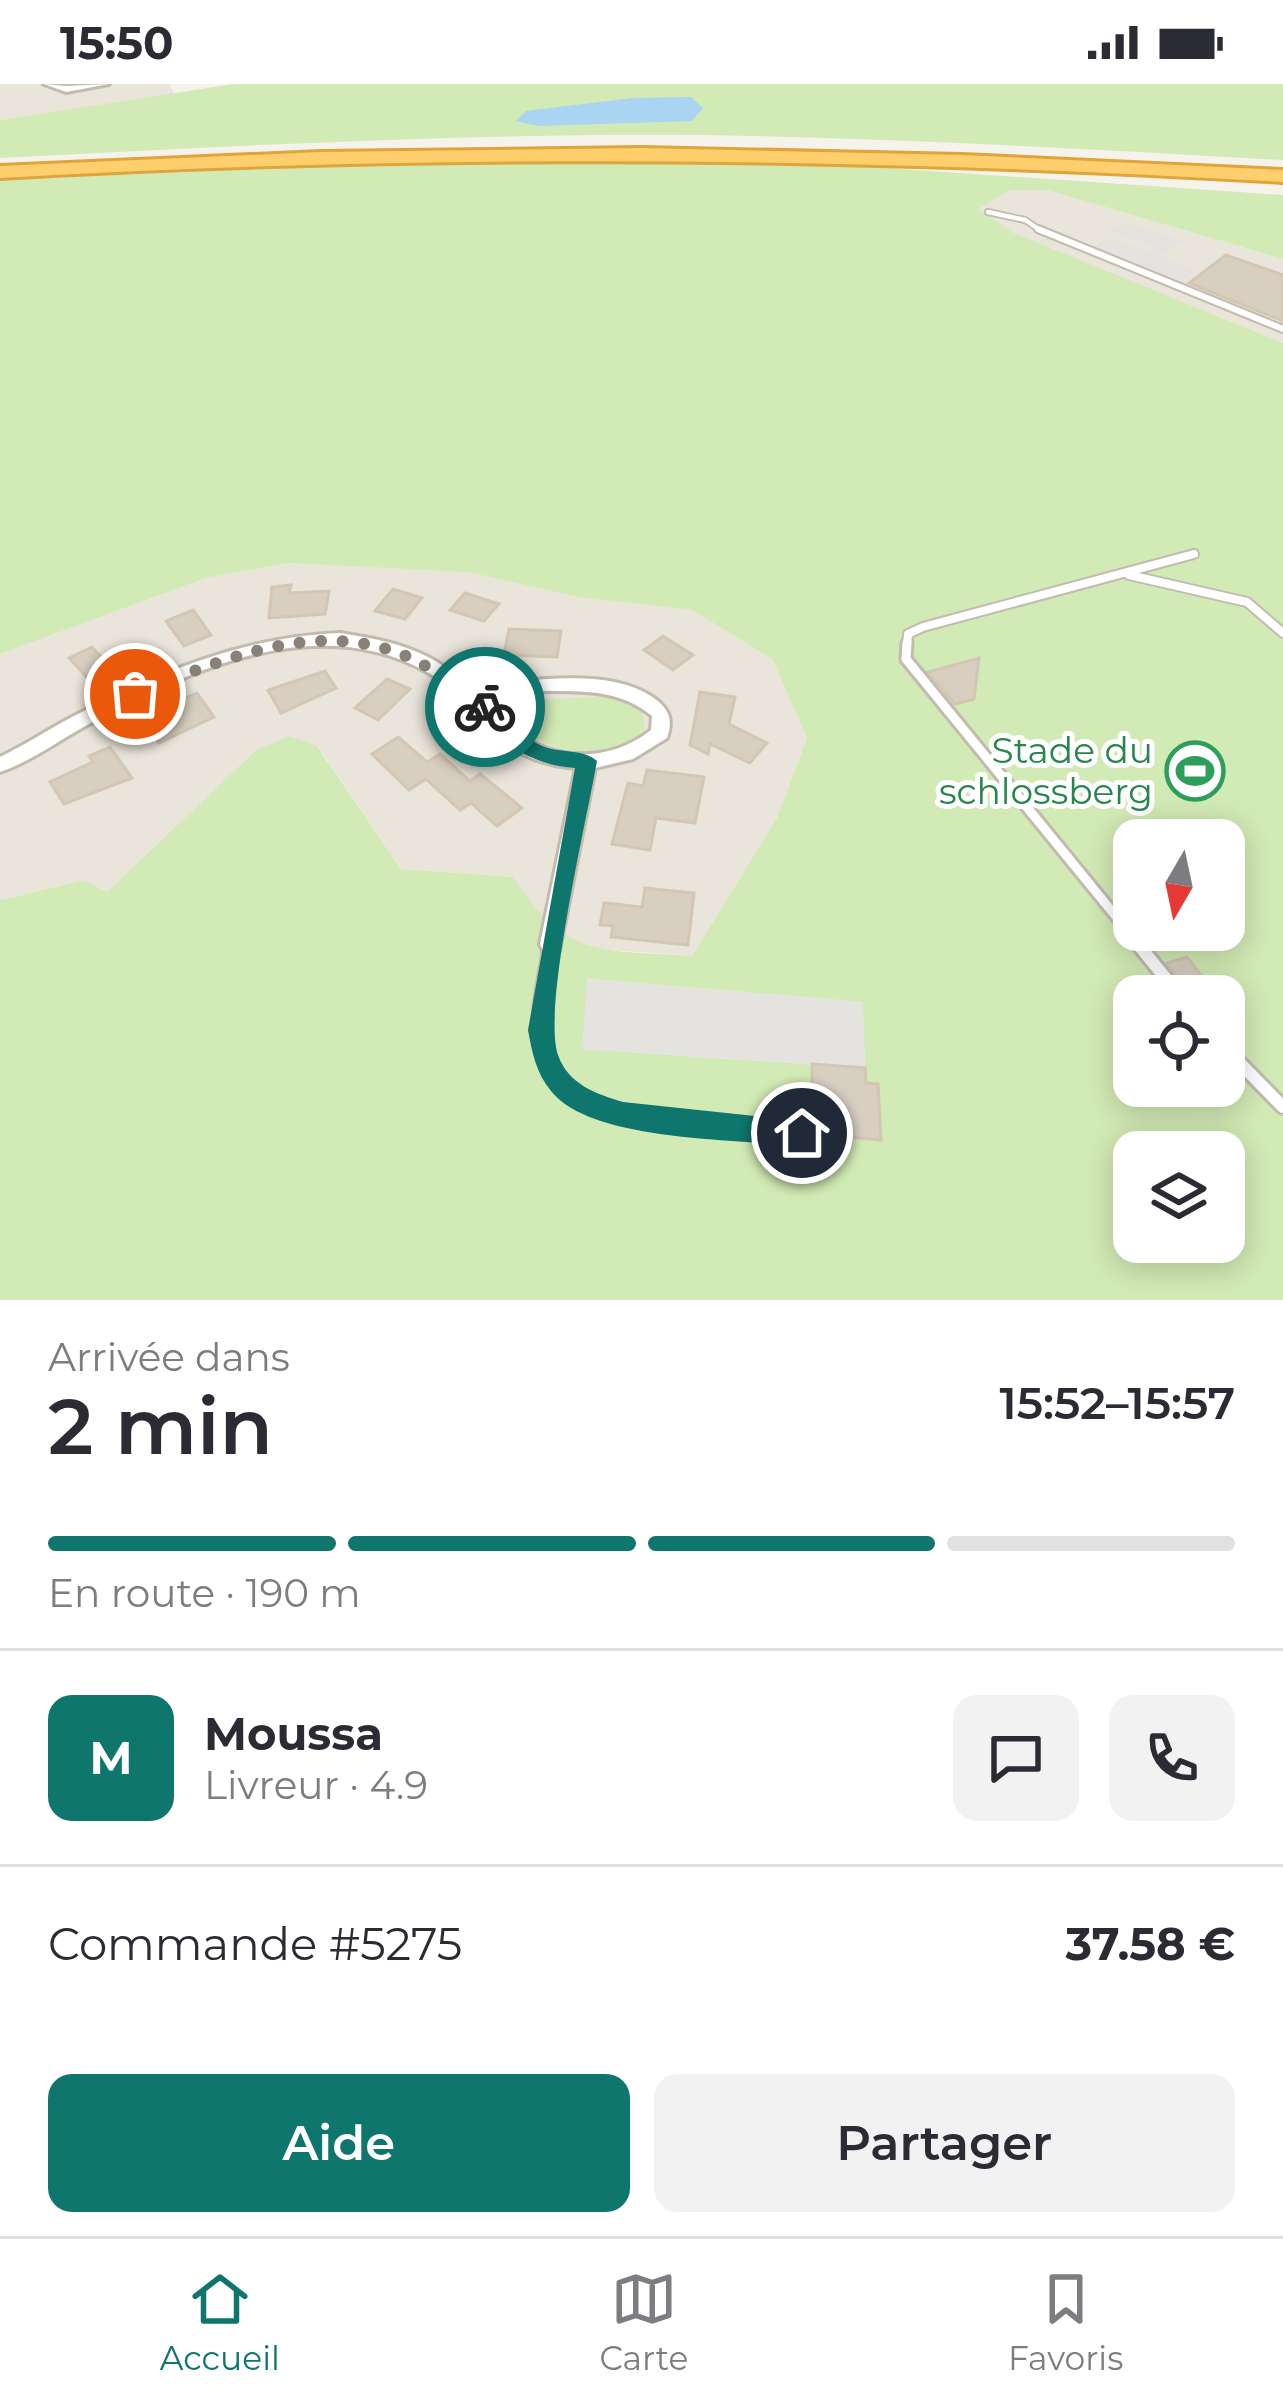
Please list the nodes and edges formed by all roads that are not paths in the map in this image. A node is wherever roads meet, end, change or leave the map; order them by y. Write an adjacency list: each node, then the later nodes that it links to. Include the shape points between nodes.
1 (48, 84): 2 (street)
2 (105, 84)
3 (0, 167): 4 (highway, via 569,152)
4 (1283, 172)
5 (988, 212): 6 (lane, via 1025,220)
6 (1283, 329)
7 (1194, 554): 8 (lane)
8 (1127, 574): 9 (lane, via 1246,602); 14 (lane, via 922,627 904,644 907,659)
9 (1283, 633)
10 (471, 690): 11 (street, via 529,749); 11 (street, via 611,686 635,692 661,714 660,733 648,746); 12 (street, via 377,644 300,641 135,694)
11 (587, 761): 13 (street)
12 (0, 765)
13 (551, 944): 17 (lane, via 541,1030 561,1085 623,1114)
14 (1163, 975)
15 (1245, 1068): 16 (lane)
16 (1283, 1107)
17 (802, 1133)

